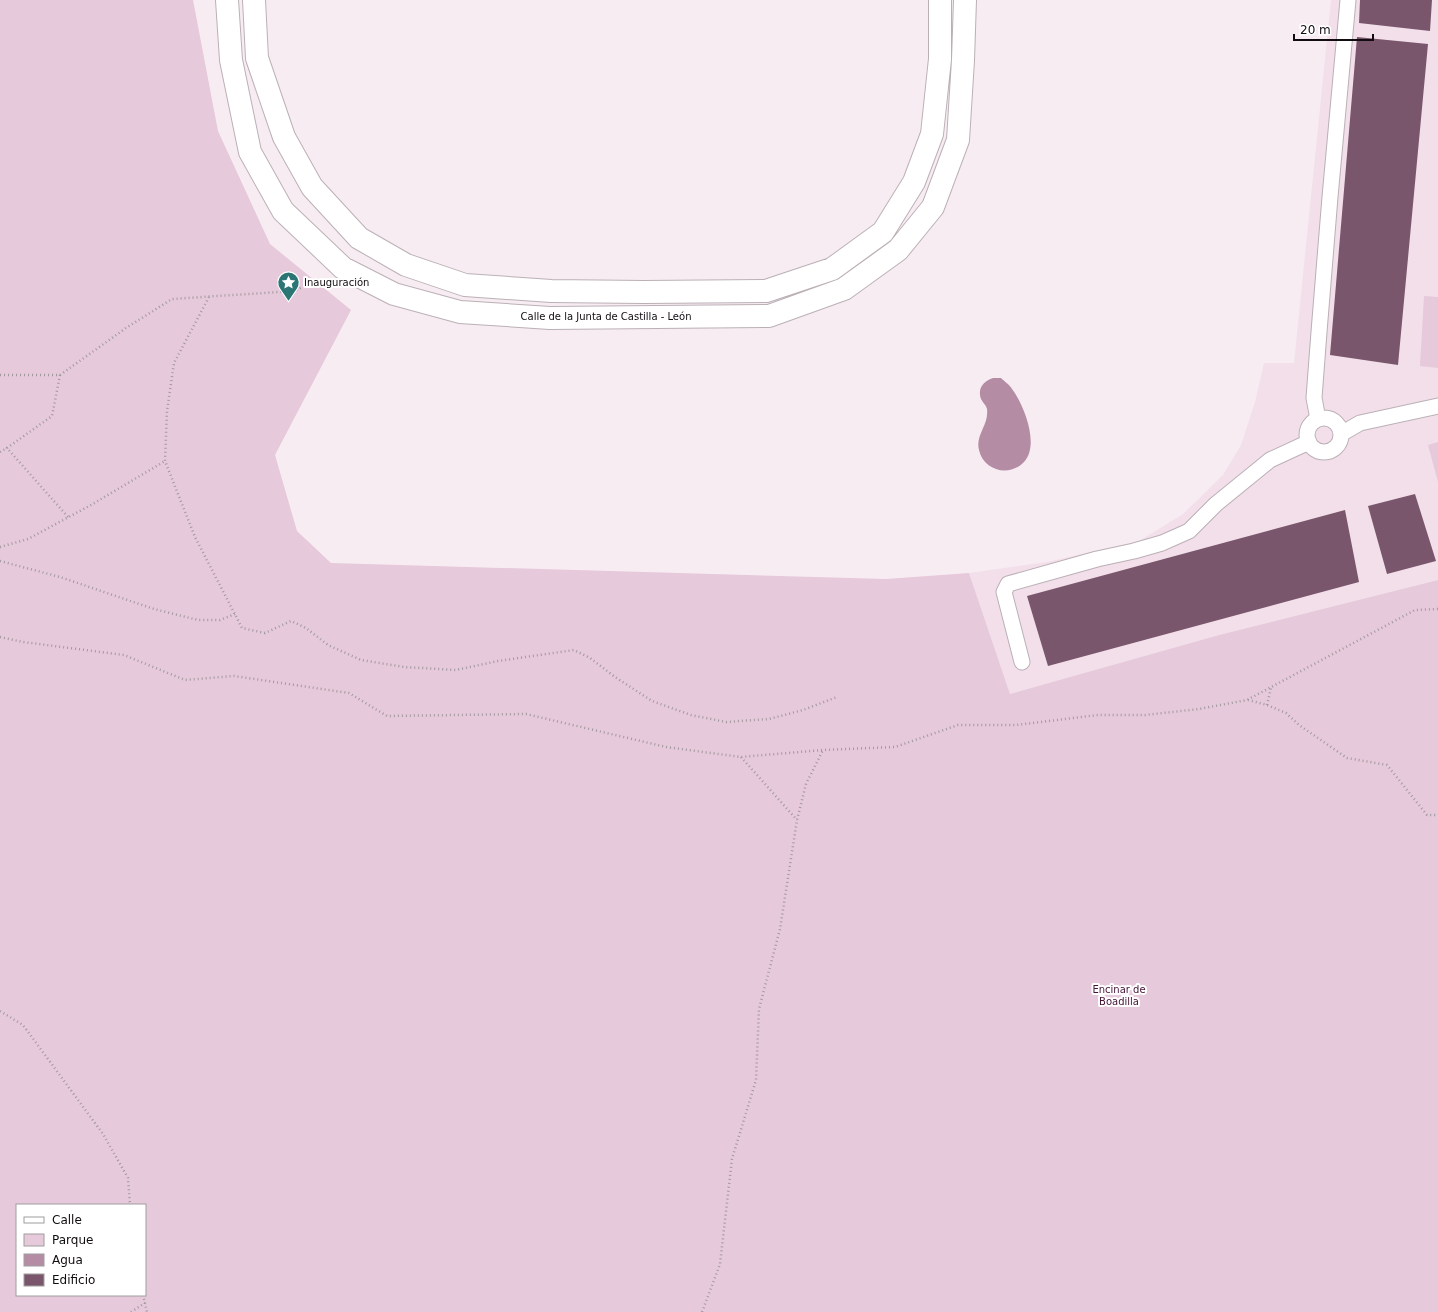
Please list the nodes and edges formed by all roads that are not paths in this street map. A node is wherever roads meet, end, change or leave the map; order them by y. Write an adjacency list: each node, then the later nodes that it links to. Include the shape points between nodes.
1 (227, 0): 4 (street, Calle de la Junta de Castilla - León, via 230,60 250,152 283,211 343,268 394,294 460,312 550,318 769,316 844,289 898,250 933,207 958,140)
2 (254, 0): 3 (street, via 258,58 284,137 312,187 359,238 406,265 465,285 551,291 659,292 766,291 832,269 883,232 914,182 932,134 940,59)
3 (940, 0)
4 (965, 0)
5 (1348, 0): 7 (lane, via 1314,398)
6 (1438, 406): 8 (lane, via 1360,423)
7 (1318, 419): 8 (lane, via 1329,418 1339,427); 9 (lane, via 1309,427)
8 (1341, 434): 9 (lane, via 1336,447 1329,451 1321,452)
9 (1309, 442): 10 (lane, via 1270,460 1216,504 1189,531 1162,543 1008,584 1004,592)
10 (1022, 662)

